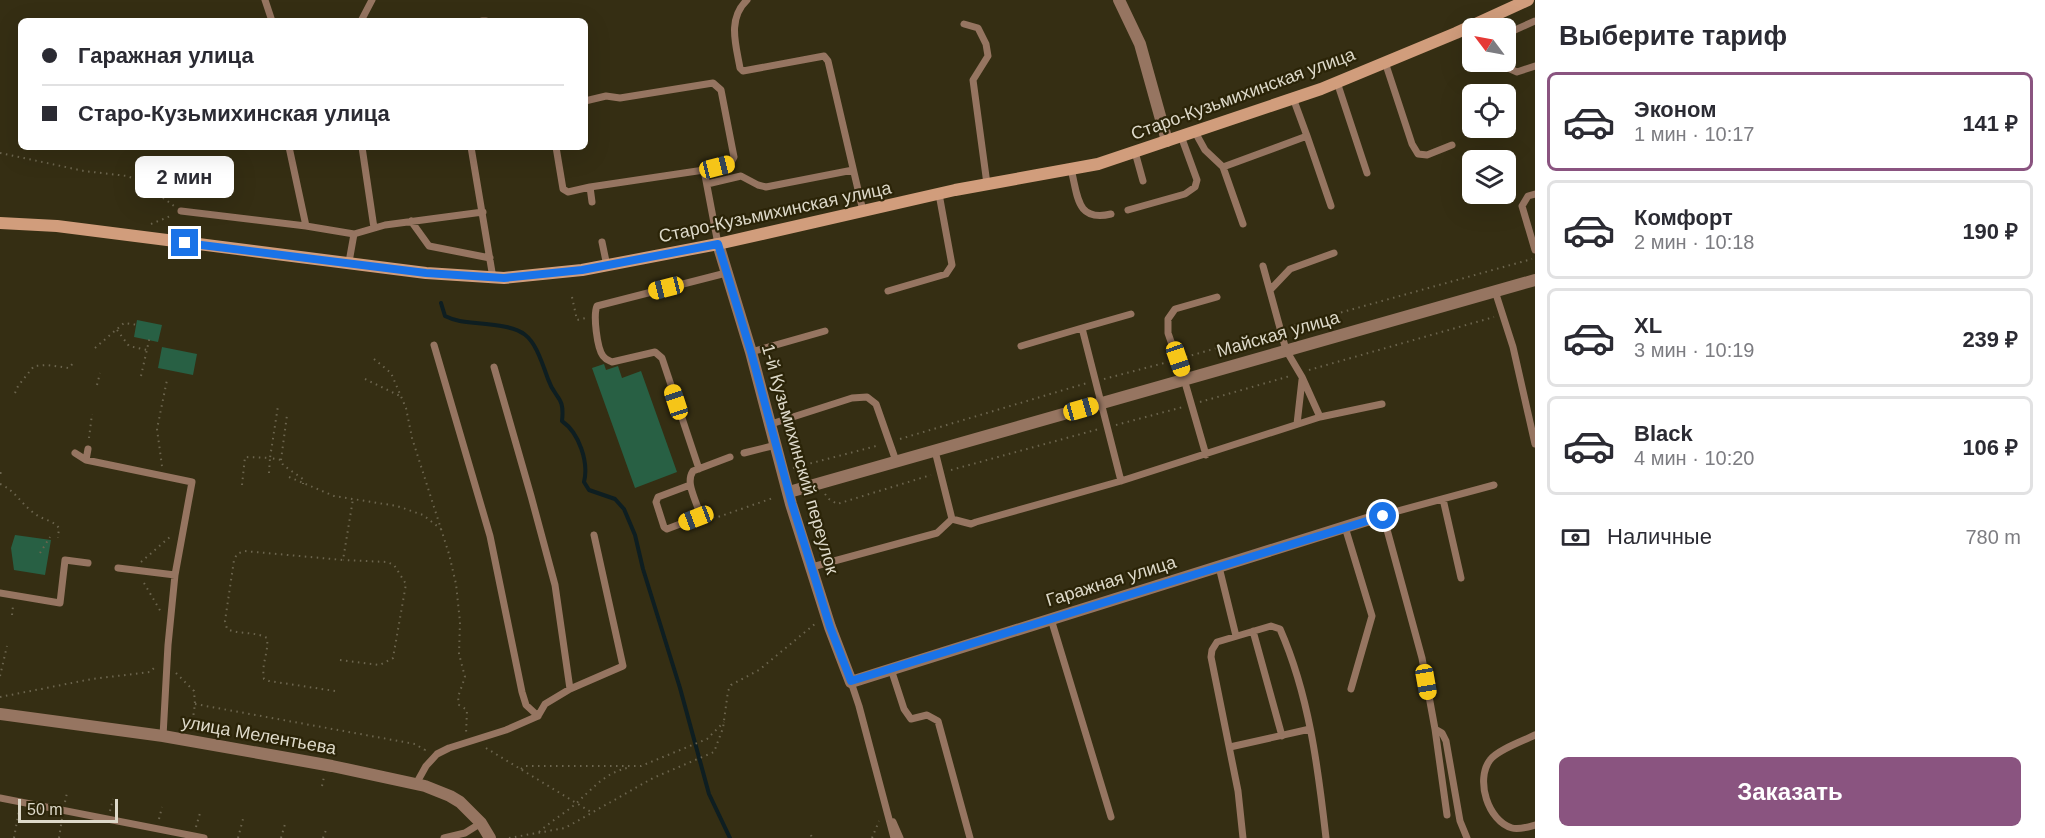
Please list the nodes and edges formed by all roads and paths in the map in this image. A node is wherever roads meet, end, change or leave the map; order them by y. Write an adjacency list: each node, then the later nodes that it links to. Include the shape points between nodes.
1 (265, 0): 6 (lane)
2 (372, 0): 7 (lane)
3 (747, 0): 33 (lane, via 737,14 733,30 740,68 743,71 824,56)
4 (1119, 0): 22 (street, via 1140,44)
5 (1528, 0): 8 (main road, Старо-Кузьмихинская улица)
6 (271, 18)
7 (363, 18)
8 (1499, 18)
9 (1535, 21): 11 (lane)
10 (963, 24): 37 (lane, via 978,28 988,56 974,80)
11 (1516, 30)
12 (1462, 34): 13 (main road, Старо-Кузьмихинская улица)
13 (1385, 62): 16 (main road, Старо-Кузьмихинская улица); 23 (lane, via 1418,154 1427,155)
14 (1535, 66): 15 (lane)
15 (1516, 72)
16 (1337, 82): 17 (main road, Старо-Кузьмихинская улица); 34 (lane)
17 (1293, 98): 19 (main road, Старо-Кузьмихинская улица); 21 (lane)
18 (588, 100): 32 (lane, via 713,83 721,90 734,157 730,164)
19 (1195, 132): 20 (main road, Старо-Кузьмихинская улица); 30 (lane, via 1205,150)
20 (1181, 136): 22 (main road, Старо-Кузьмихинская улица); 43 (lane, via 1197,180 1195,186 1185,194)
21 (1307, 136): 30 (lane); 42 (lane)
22 (1167, 141): 28 (main road, Старо-Кузьмихинская улица)
23 (1452, 145)
24 (290, 150): 52 (lane)
25 (362, 150): 53 (lane)
26 (472, 150): 45 (lane)
27 (556, 150): 38 (lane, via 563,189 568,192)
28 (1135, 152): 31 (main road, Старо-Кузьмихинская улица); 35 (lane)
29 (0, 153): 44 (path, via 128,176 158,187 162,197)
30 (1223, 167): 50 (lane)
31 (1071, 169): 37 (main road, Старо-Кузьмихинская улица); 47 (lane, via 1086,213)
32 (704, 170): 36 (lane); 38 (lane)
33 (853, 170): 36 (lane, via 766,187 741,176); 46 (lane)
34 (1367, 173)
35 (1143, 181)
36 (707, 184): 56 (lane)
37 (987, 184): 39 (main road, Старо-Кузьмихинская улица)
38 (590, 187): 41 (lane)
39 (939, 194): 46 (main road, Старо-Кузьмихинская улица); 68 (lane, via 952,265 946,274)
40 (1535, 194): 57 (lane, via 1528,196 1522,206)
41 (592, 202)
42 (1331, 206)
43 (1128, 210)
44 (181, 211): 51 (path); 52 (lane)
45 (483, 212): 48 (lane); 59 (lane)
46 (862, 212): 56 (main road, Старо-Кузьмихинская улица)
47 (1111, 214)
48 (411, 221): 53 (lane); 59 (lane, via 429,246)
49 (0, 223): 61 (main road, Старо-Кузьмихинская улица, via 57,226)
50 (1243, 224)
51 (148, 225)
52 (306, 226): 54 (lane)
53 (374, 228): 54 (lane)
54 (354, 234): 61 (lane)
55 (602, 242): 62 (lane)
56 (718, 244): 62 (main road, Старо-Кузьмихинская улица); 64 (street, 1-й Кузьмихинский переулок)
57 (1535, 250)
58 (1334, 253): 67 (lane, via 1290,268)
59 (490, 258): 65 (lane)
60 (1535, 258): 78 (path)
61 (349, 262): 65 (main road, Старо-Кузьмихинская улица)
62 (607, 266): 65 (main road, Старо-Кузьмихинская улица)
63 (1263, 266): 67 (lane)
64 (726, 273): 86 (street, 1-й Кузьмихинский переулок); 124 (lane, via 597,306 594,313 601,353 606,359 612,362 654,352 662,358)
65 (493, 278)
66 (1535, 280): 69 (street, Майская улица)
67 (1270, 290): 78 (lane)
68 (888, 291)
69 (1495, 291): 73 (lane); 85 (street, Майская улица)
70 (572, 297): 74 (path)
71 (1217, 297): 88 (lane, via 1175,309 1168,319 1168,333)
72 (1131, 314): 76 (lane)
73 (1503, 315): 92 (path); 112 (lane)
74 (577, 320)
75 (138, 325): 77 (path, via 124,323)
76 (1082, 328): 82 (lane); 97 (lane)
77 (117, 330): 83 (path); 84 (path, via 129,346)
78 (1281, 330): 85 (lane); 88 (path)
79 (825, 331): 86 (lane)
80 (150, 336): 84 (path)
81 (434, 345): 179 (lane, via 490,536 522,692 526,705)
82 (1021, 346)
83 (95, 348)
84 (147, 350): 93 (path)
85 (1286, 350): 92 (lane); 95 (street, Майская улица)
86 (751, 352): 108 (street, 1-й Кузьмихинский переулок)
87 (374, 359): 100 (path, via 391,373)
88 (1178, 359): 95 (lane); 97 (path)
89 (74, 362): 99 (path, via 69,368 34,366)
90 (494, 367): 173 (lane, via 555,585)
91 (100, 373): 98 (path)
92 (1301, 375): 102 (path); 107 (lane); 109 (lane)
93 (141, 376)
94 (365, 379): 100 (path)
95 (1184, 379): 101 (street, Майская улица); 102 (lane)
96 (166, 381): 128 (path, via 157,429)
97 (1096, 381): 101 (lane); 111 (path)
98 (97, 384)
99 (15, 393)
100 (401, 396): 146 (path)
101 (1102, 402): 110 (lane); 115 (street, Майская улица)
102 (1191, 404): 110 (path); 118 (lane)
103 (1382, 404): 107 (lane)
104 (278, 406): 120 (path)
105 (92, 414): 114 (path)
106 (287, 416): 122 (path)
107 (1320, 417): 109 (lane)
108 (771, 424): 111 (lane, via 852,398 867,397 876,404); 113 (street, 1-й Кузьмихинский переулок)
109 (1298, 424): 118 (lane)
110 (1106, 428): 126 (path); 130 (lane)
111 (890, 442): 123 (lane); 125 (path)
112 (1535, 444)
113 (776, 445): 117 (lane); 125 (street, 1-й Кузьмихинский переулок)
114 (88, 449): 121 (lane)
115 (935, 451): 123 (street, Майская улица); 126 (lane)
116 (75, 453): 121 (lane)
117 (744, 453)
118 (1206, 455): 130 (lane)
119 (730, 457): 124 (lane)
120 (270, 458): 122 (path); 127 (path); 134 (path, via 245,456)
121 (86, 460): 128 (lane)
122 (281, 460): 133 (path, via 303,479)
123 (896, 461): 131 (street, Майская улица)
124 (699, 469): 135 (lane, via 690,476)
125 (783, 471): 137 (street, 1-й Кузьмихинский переулок)
126 (940, 472): 131 (path, via 837,504 829,499); 143 (lane)
127 (269, 473)
128 (164, 475): 144 (lane, via 192,482)
129 (289, 477): 133 (path)
130 (1121, 481): 143 (lane, via 971,524)
131 (820, 483): 137 (street, Майская улица)
132 (0, 484): 149 (path, via 8,487 33,513 56,523)
133 (303, 484): 139 (path)
134 (242, 485)
135 (690, 485): 141 (lane); 141 (lane, via 658,497 664,527 696,518)
136 (1494, 485): 140 (lane)
137 (789, 492): 153 (street, 1-й Кузьмихинский переулок)
138 (773, 498): 141 (path, via 715,518)
139 (353, 499): 146 (path, via 397,506 423,516); 151 (path)
140 (1443, 499): 142 (lane); 158 (lane)
141 (699, 512)
142 (1383, 516): 145 (street, Гаражная улица); 183 (lane, via 1422,658)
143 (952, 519): 153 (lane, via 937,533)
144 (186, 524): 156 (path); 157 (lane)
145 (1345, 527): 154 (street, Гаражная улица); 174 (lane, via 1372,616)
146 (441, 529): 187 (path, via 457,594 459,654 465,677 458,697 459,705 467,711)
147 (594, 536): 173 (lane, via 623,666)
148 (50, 537): 150 (path)
149 (58, 538)
150 (40, 553)
151 (343, 560): 168 (path, via 387,562 394,565 406,584 393,658 380,665); 175 (path, via 244,551 237,554 225,621 227,629 234,632 267,638 264,679)
152 (88, 563): 160 (lane, via 65,560 60,603)
153 (812, 567): 172 (street, 1-й Кузьмихинский переулок)
154 (1219, 567): 161 (street, Гаражная улица); 165 (lane)
155 (118, 568): 156 (lane)
156 (132, 570): 157 (lane)
157 (175, 575): 163 (lane)
158 (1461, 578)
159 (144, 583): 163 (path)
160 (0, 593)
161 (1051, 619): 170 (street, Гаражная улица); 204 (lane)
162 (820, 620): 180 (path, via 759,670 731,685)
163 (170, 623): 167 (lane)
164 (1253, 631): 165 (lane); 182 (lane, via 1271,626 1280,629 1294,661); 186 (lane)
165 (1236, 636): 189 (lane, via 1217,642 1211,657)
166 (2, 649): 171 (path, via 6,648)
167 (168, 654): 169 (lane); 176 (path, via 150,672)
168 (340, 660)
169 (167, 665): 177 (path, via 194,691); 184 (lane)
170 (891, 669): 172 (street, Гаражная улица); 223 (lane, via 911,719 927,715 938,721)
171 (0, 676)
172 (851, 681): 199 (lane)
173 (570, 689): 179 (lane, via 545,704)
174 (1351, 689)
175 (335, 691)
176 (0, 697)
177 (195, 704): 181 (path); 190 (path, via 415,744 425,750)
178 (0, 714): 184 (street, улица Мелентьева)
179 (538, 716): 187 (lane)
180 (724, 722): 191 (path, via 704,740); 202 (path, via 714,752 653,778)
181 (192, 725)
182 (1310, 729): 186 (lane); 225 (lane)
183 (1435, 729): 203 (lane); 226 (lane, via 1446,741 1460,821)
184 (163, 735): 194 (street, улица Мелентьева)
185 (1535, 735): 208 (lane, via 1491,758 1484,770 1484,786 1491,810 1503,824 1515,829)
186 (1282, 736): 189 (lane)
187 (466, 742): 194 (lane, via 437,754)
188 (481, 745): 192 (path)
189 (1230, 747): 224 (lane)
190 (421, 755)
191 (637, 766): 192 (path); 198 (path, via 617,770 599,780)
192 (521, 769): 198 (path)
193 (324, 776): 195 (path)
194 (416, 784): 206 (street, улица Мелентьева, via 450,796)
195 (322, 786)
196 (0, 798): 197 (lane)
197 (20, 802): 200 (lane); 212 (path)
198 (576, 803): 202 (path); 210 (path)
199 (885, 807): 221 (lane); 222 (lane)
200 (63, 810): 211 (lane); 213 (path)
201 (200, 813): 211 (path)
202 (592, 813): 210 (path, via 565,828)
203 (1448, 815)
204 (1112, 818)
205 (243, 819): 215 (path)
206 (481, 823): 218 (lane, via 465,833); 219 (street, улица Мелентьева)
207 (285, 824): 216 (path)
208 (1535, 825)
209 (326, 831): 217 (path)
210 (539, 833): 220 (path)
211 (194, 836): 214 (lane)
212 (14, 838)
213 (59, 838)
214 (204, 838)
215 (238, 838)
216 (281, 838)
217 (323, 838)
218 (444, 838)
219 (490, 838)
220 (509, 838)
221 (894, 838)
222 (900, 838)
223 (970, 838)
224 (1243, 838)
225 (1326, 838)
226 (1467, 838)

